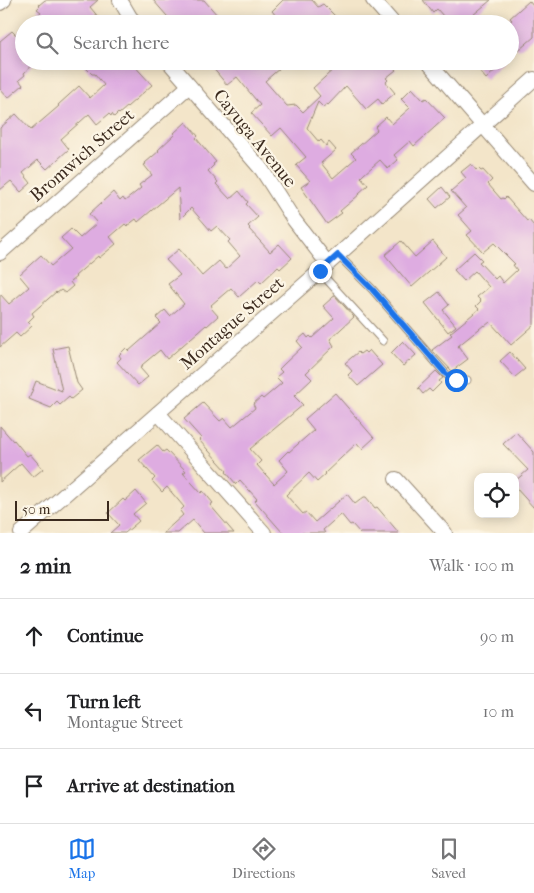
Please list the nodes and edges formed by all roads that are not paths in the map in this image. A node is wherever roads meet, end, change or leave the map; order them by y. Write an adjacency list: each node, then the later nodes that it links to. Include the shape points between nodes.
1 (4, 0): 4 (street)
2 (120, 0): 5 (street)
3 (373, 0): 6 (street)
4 (0, 4)
5 (129, 15)
6 (386, 15)
7 (176, 70): 10 (street, Cayuga Avenue)
8 (435, 70): 11 (street)
9 (534, 79): 11 (street, Montague Street)
10 (189, 86): 13 (street, Bromwich Street); 14 (street, Cayuga Avenue, via 262,170 294,220)
11 (482, 125): 12 (street); 14 (street, Montague Street)
12 (534, 184)
13 (0, 252)
14 (329, 263): 15 (lane); 16 (lane, via 372,289 446,374 456,380); 17 (street, Montague Street)
15 (383, 340)
16 (467, 380)
17 (158, 413): 19 (street, Montague Street); 20 (street)
18 (396, 478): 21 (street)
19 (21, 533)
20 (264, 533)
21 (445, 533)

